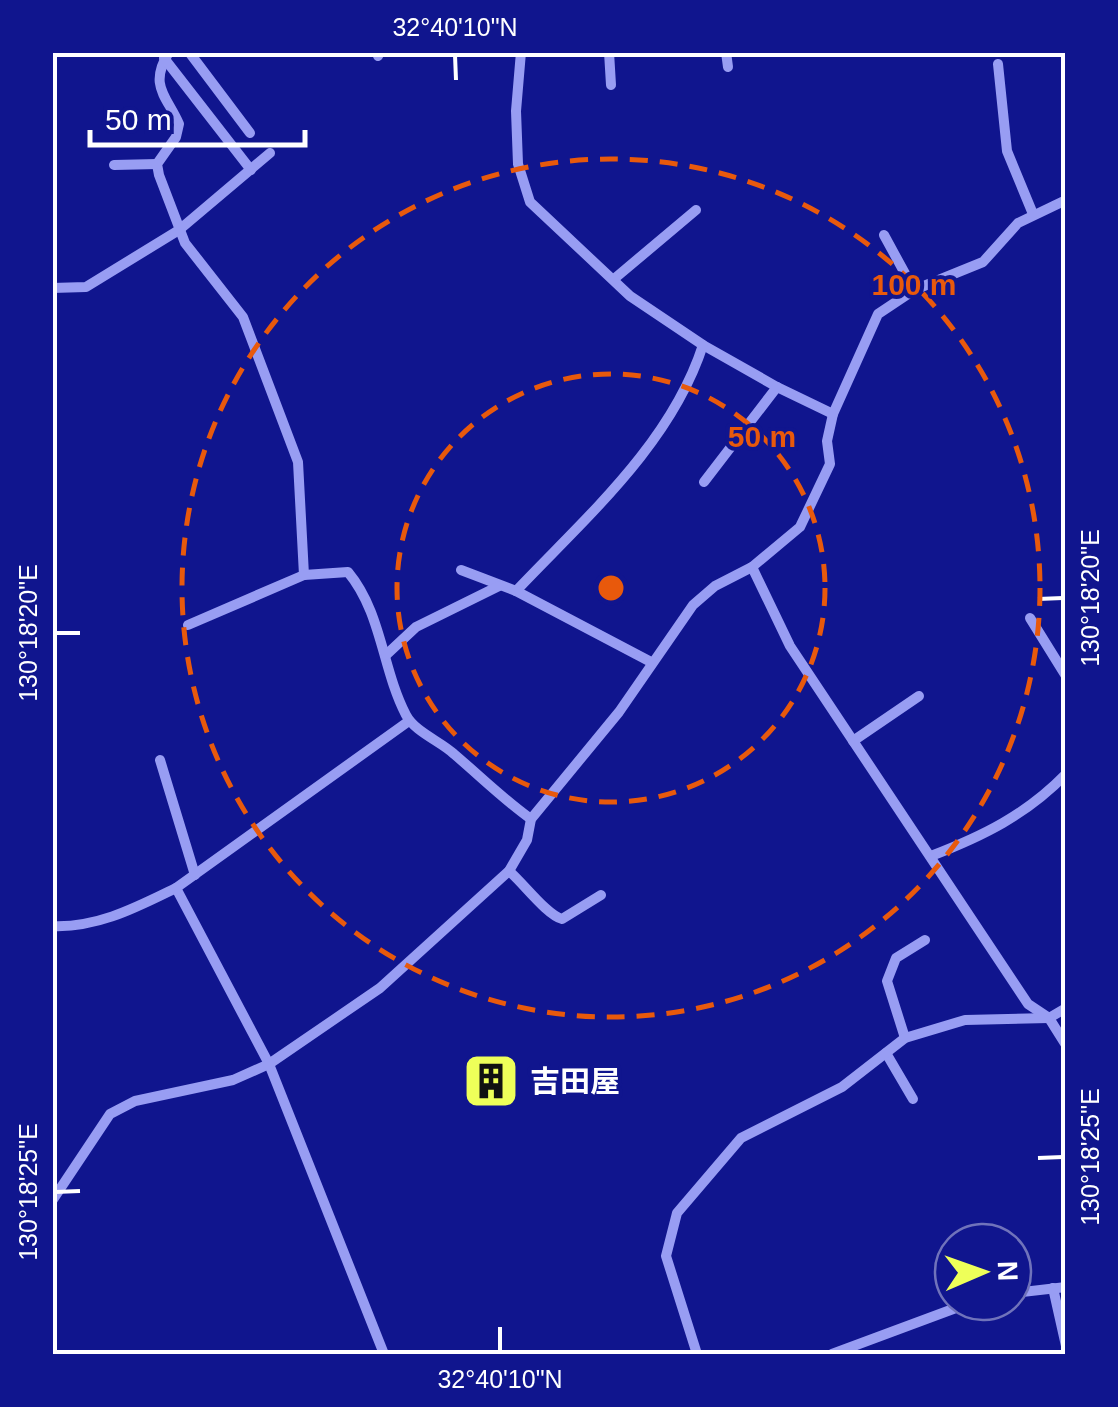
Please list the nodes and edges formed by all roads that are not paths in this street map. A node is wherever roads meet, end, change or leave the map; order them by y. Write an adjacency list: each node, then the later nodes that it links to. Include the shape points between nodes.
1 (190, 52): 9 (street)
2 (521, 52): 19 (street, via 518,164 530,202)
3 (610, 52): 8 (street)
4 (726, 52): 7 (street)
5 (166, 56): 11 (street, via 158,80 179,124); 13 (street)
6 (998, 64): 16 (street, via 1007,150)
7 (728, 67)
8 (610, 85)
9 (250, 134)
10 (270, 153): 13 (street)
11 (157, 164): 12 (street); 17 (street)
12 (114, 165)
13 (251, 170): 17 (street)
14 (1066, 200): 16 (street)
15 (696, 210): 19 (street)
16 (1033, 214): 21 (street, via 984,262)
17 (178, 230): 20 (street, via 86,287); 28 (street, via 244,317 294,446)
18 (884, 235): 21 (street)
19 (614, 279): 22 (street)
20 (52, 288)
21 (914, 290): 24 (street, via 878,314)
22 (704, 346): 23 (street); 30 (street, via 661,430 594,512)
23 (777, 387): 24 (street); 25 (street)
24 (833, 414): 26 (street, via 823,484 800,527)
25 (704, 482)
26 (752, 568): 34 (street, via 693,605); 38 (street, via 790,646)
27 (460, 570): 29 (street)
28 (304, 576): 32 (street); 33 (street, via 348,572 362,590)
29 (499, 586): 30 (street); 33 (street, via 416,628)
30 (516, 591): 34 (street)
31 (1030, 618): 35 (street)
32 (188, 625)
33 (386, 656): 37 (street)
34 (651, 662): 41 (street)
35 (1066, 676)
36 (919, 696): 38 (street)
37 (409, 721): 41 (street); 44 (street)
38 (853, 741): 42 (street)
39 (160, 760): 44 (street)
40 (1066, 774): 42 (street, via 1023,814)
41 (531, 819): 43 (street)
42 (931, 856): 50 (street, via 1028,1004)
43 (509, 871): 46 (street, via 562,919); 54 (street, via 380,988)
44 (195, 875): 45 (street)
45 (176, 888): 47 (street, via 118,916); 54 (street)
46 (601, 894)
47 (52, 926)
48 (925, 940): 51 (street, via 896,958 887,981)
49 (1066, 1008): 50 (street)
50 (1049, 1018): 51 (street, via 965,1020); 52 (street)
51 (904, 1038): 53 (street)
52 (1066, 1046)
53 (886, 1053): 55 (street); 63 (street, via 842,1087 740,1138 676,1212 666,1256)
54 (270, 1064): 56 (street, via 110,1114); 62 (street)
55 (913, 1099)
56 (52, 1202)
57 (1059, 1287): 58 (street); 60 (street)
58 (1033, 1290)
59 (933, 1319): 61 (street)
60 (1066, 1346)
61 (862, 1350): 64 (street)
62 (384, 1354)
63 (697, 1354)
64 (832, 1354)

